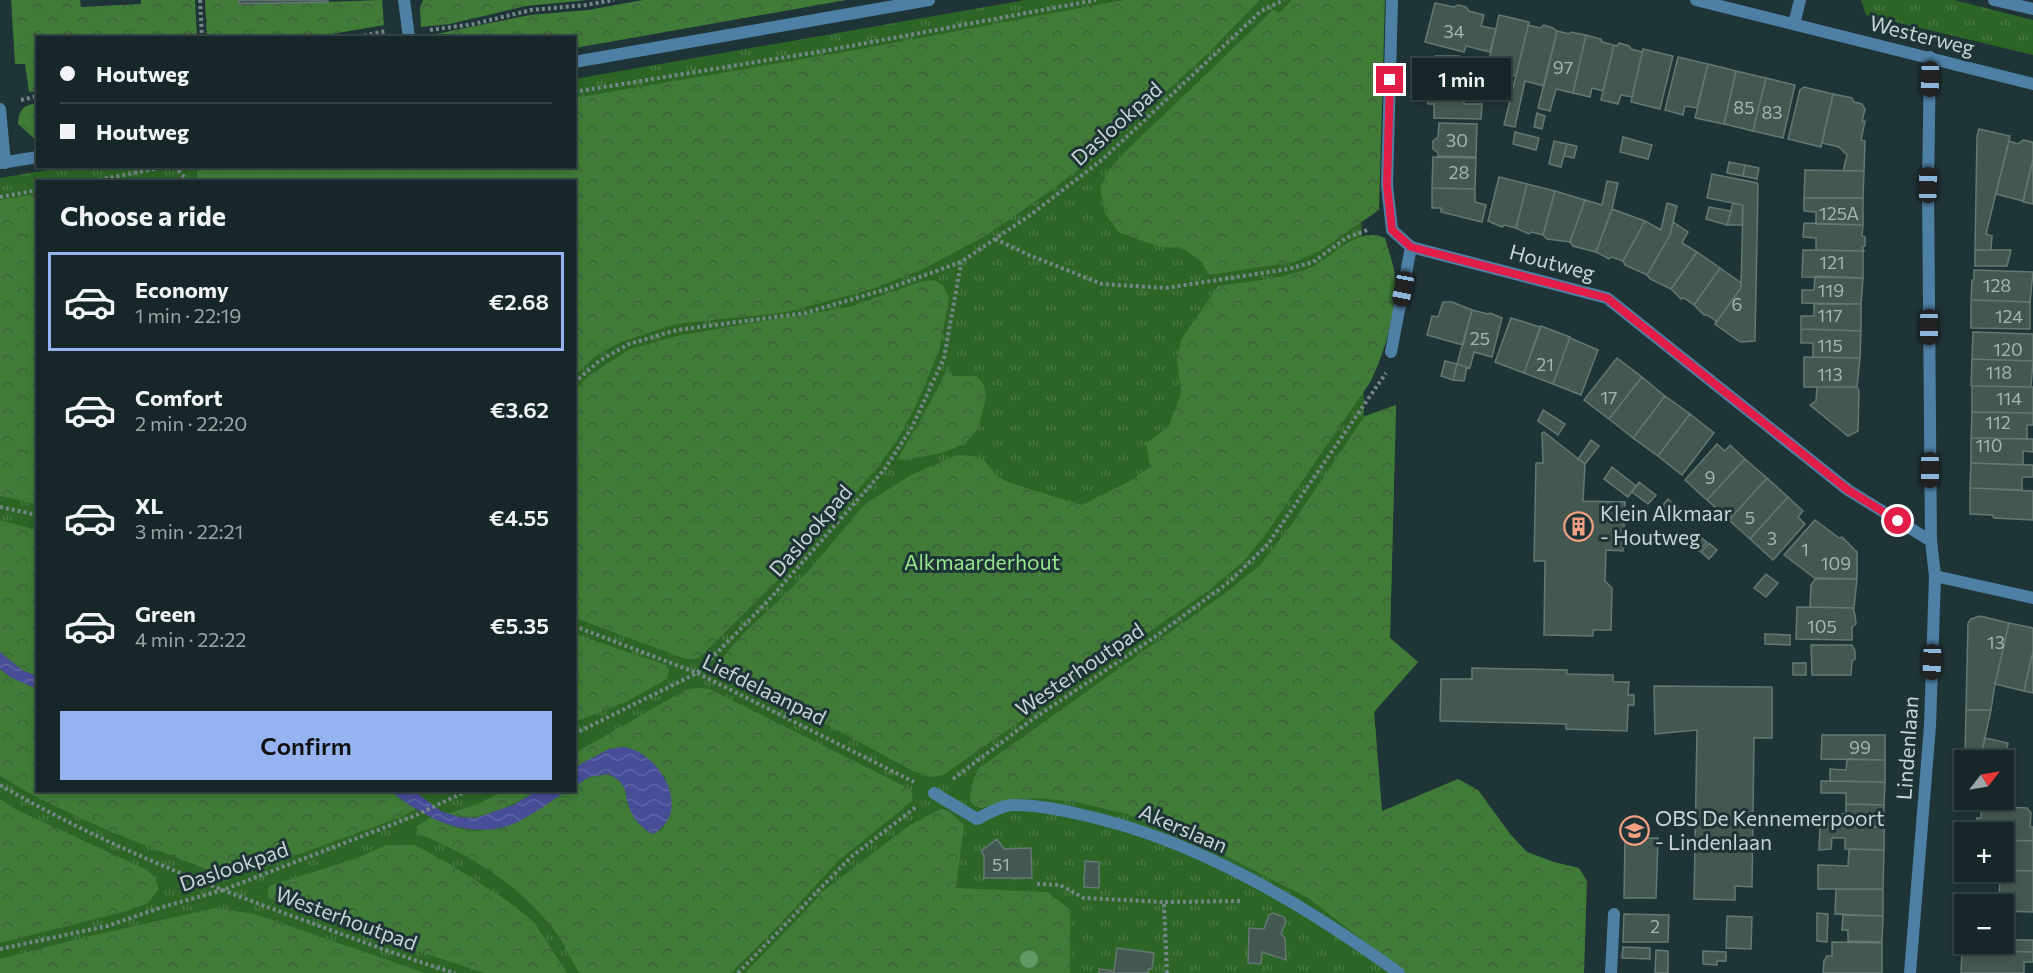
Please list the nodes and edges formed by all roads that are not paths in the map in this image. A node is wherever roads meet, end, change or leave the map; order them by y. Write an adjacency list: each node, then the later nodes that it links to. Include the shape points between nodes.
1 (404, 0): 9 (street)
2 (929, 0): 11 (street)
3 (1392, 0): 16 (street, Houtweg, via 1387,185 1392,230)
4 (1696, 0): 8 (street, Westerweg)
5 (1800, 0): 8 (street)
6 (1994, 0): 7 (street)
7 (2033, 9)
8 (1794, 24): 10 (street, Westerweg)
9 (409, 34)
10 (1930, 57): 12 (street, Westerweg); 18 (street, Lindenlaan)
11 (576, 62)
12 (2033, 84)
13 (0, 109): 15 (street)
14 (36, 158): 15 (street)
15 (2, 163)
16 (1411, 247): 17 (street); 18 (street, Houtweg, via 1607,298 1848,490)
17 (1391, 352)
18 (1931, 541): 19 (street, Lindenlaan)
19 (1935, 576): 20 (street); 25 (street, Lindenlaan, via 1930,726)
20 (2033, 598)
21 (934, 793): 23 (street, Akerslaan, via 977,819 1009,805 1062,810 1114,821 1182,845 1270,891)
22 (1614, 914): 24 (street)
23 (1399, 973)
24 (1611, 973)
25 (1910, 973)

